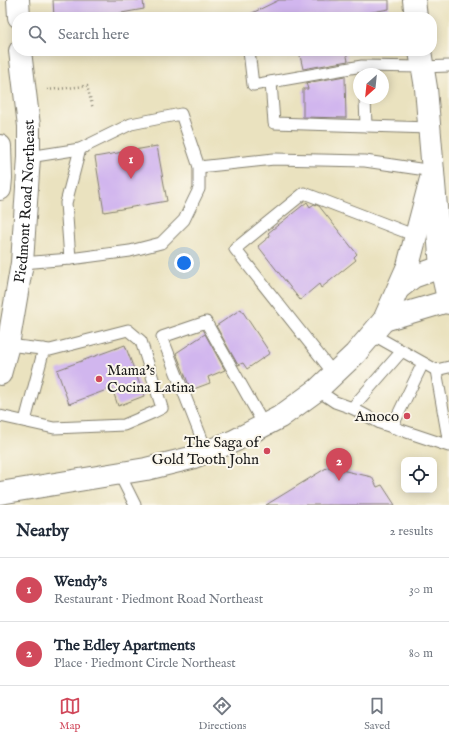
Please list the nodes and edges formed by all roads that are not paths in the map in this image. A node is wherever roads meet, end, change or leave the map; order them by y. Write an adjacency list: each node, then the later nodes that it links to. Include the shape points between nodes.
1 (18, 0): 3 (street)
2 (414, 0): 4 (street)
3 (18, 12)
4 (415, 12)
5 (21, 56): 17 (street, Piedmont Road Northeast, via 29,126)
6 (250, 56): 11 (lane, via 253,85)
7 (421, 59): 8 (lane); 9 (lane); 14 (street)
8 (449, 66)
9 (373, 68)
10 (353, 71): 11 (lane)
11 (271, 82): 13 (lane, via 274,123)
12 (365, 104): 13 (lane)
13 (366, 126): 14 (lane)
14 (429, 128): 19 (street)
15 (0, 146): 20 (street, Piedmont Road Northeast)
16 (80, 149): 17 (lane); 18 (lane, via 131,124 181,114); 22 (lane, via 66,203)
17 (29, 156): 23 (street, Piedmont Road Northeast)
18 (198, 167): 19 (lane, via 274,159 365,162); 22 (lane, via 199,189 184,220 161,243 130,251)
19 (433, 170): 21 (street); 24 (street)
20 (0, 189)
21 (416, 236): 25 (street); 35 (lane, via 304,193 235,249)
22 (70, 259): 23 (lane)
23 (22, 263): 28 (street, Piedmont Road Northeast)
24 (441, 267): 25 (street, via 413,277); 26 (street)
25 (399, 288): 27 (street)
26 (449, 302): 27 (street)
27 (378, 327): 30 (lane); 35 (street)
28 (8, 345): 29 (lane); 34 (street, Piedmont Road Northeast)
29 (44, 349): 39 (lane); 39 (lane, via 50,350 128,330 141,341 162,408 124,425 54,428)
30 (402, 351): 31 (lane); 37 (lane)
31 (423, 363): 33 (lane); 41 (lane)
32 (449, 367): 33 (lane)
33 (436, 370): 42 (lane)
34 (0, 374)
35 (334, 374): 36 (street)
36 (317, 390): 37 (lane, via 335,402); 40 (street)
37 (352, 408): 41 (lane)
38 (0, 416): 39 (lane)
39 (25, 421)
40 (264, 425): 43 (street); 43 (lane, via 206,322 162,337)
41 (392, 427): 42 (lane)
42 (449, 445)
43 (207, 452): 44 (street, via 146,469)
44 (119, 473): 45 (street); 48 (lane)
45 (41, 486): 46 (street); 47 (street)
46 (0, 493)
47 (2, 505)
48 (135, 505)

